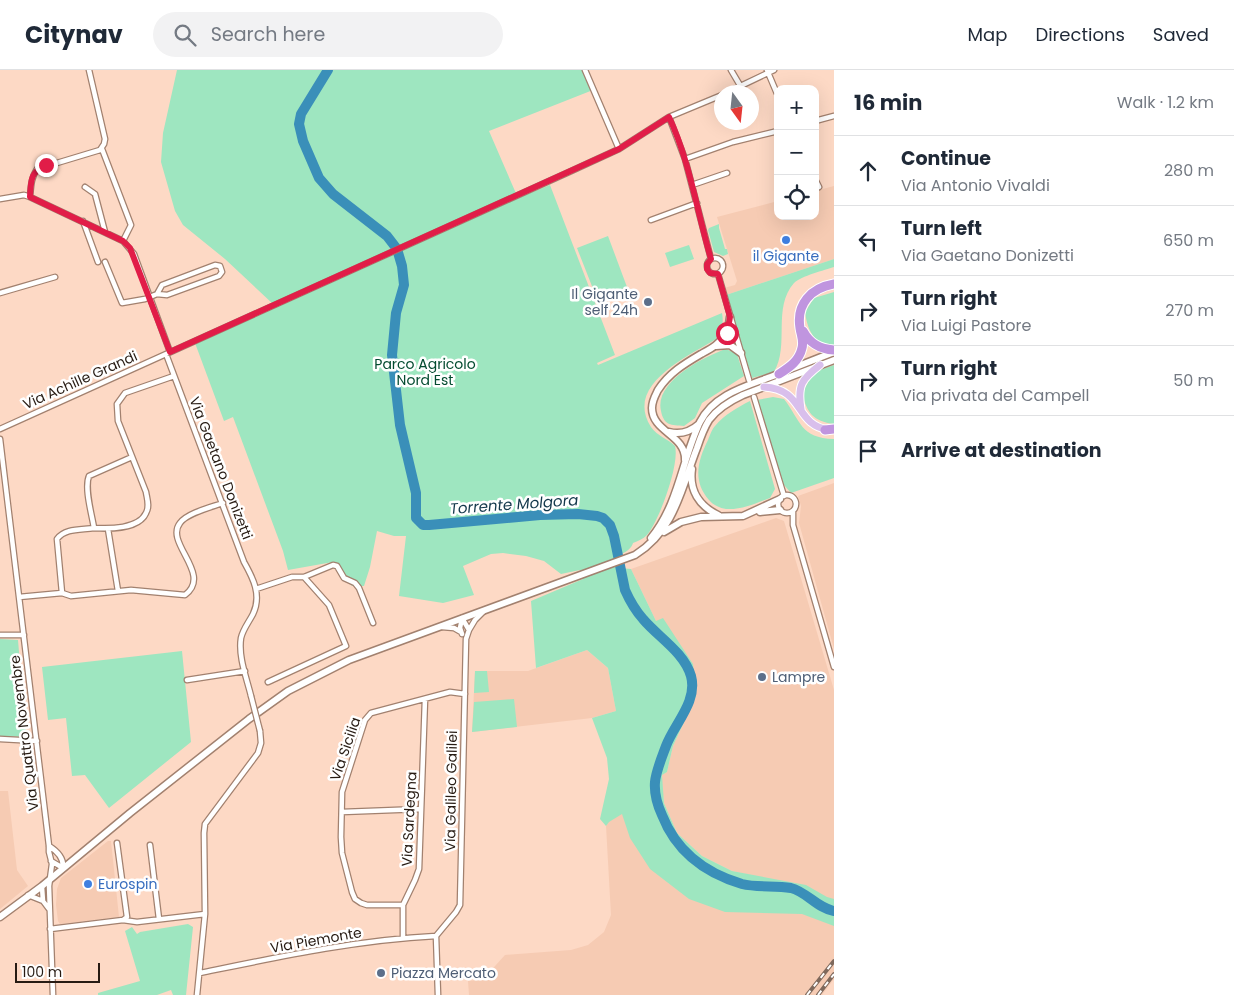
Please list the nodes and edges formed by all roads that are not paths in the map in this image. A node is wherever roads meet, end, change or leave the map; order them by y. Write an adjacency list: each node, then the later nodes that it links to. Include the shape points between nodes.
1 (89, 70): 14 (street, via 105,138)
2 (585, 70): 15 (street)
3 (731, 70): 6 (street)
4 (774, 70): 5 (street)
5 (768, 72): 7 (street); 8 (street)
6 (740, 85)
7 (745, 85)
8 (774, 86)
9 (714, 98): 11 (street)
10 (834, 116): 12 (street)
11 (669, 117): 15 (street); 16 (street)
12 (819, 120)
13 (774, 132): 16 (street)
14 (102, 149): 20 (street, via 37,169 31,182); 26 (street, via 131,225)
15 (619, 149): 45 (street)
16 (685, 159): 18 (street)
17 (727, 173): 18 (street)
18 (692, 185): 22 (street)
19 (85, 187): 25 (street, via 94,194)
20 (30, 197): 21 (street); 24 (street)
21 (0, 199)
22 (698, 203): 23 (street); 27 (street)
23 (651, 220)
24 (82, 222): 25 (street); 28 (street)
25 (105, 232): 26 (street)
26 (123, 241): 37 (street, Via Gaetano Donizetti, via 134,254)
27 (711, 259): 30 (street, via 707,269); 30 (street, via 719,259 722,264 722,271)
28 (98, 262)
29 (105, 262): 37 (street, via 122,303)
30 (718, 274): 38 (street)
31 (55, 277): 35 (street)
32 (181, 278): 34 (street); 34 (street, via 220,266 222,272 219,276); 36 (street, via 162,284)
33 (834, 284): 39 (highway, via 814,291 806,298)
34 (185, 288): 36 (street, via 167,295)
35 (0, 293)
36 (157, 294): 37 (street)
37 (149, 297): 45 (street, Via Gaetano Donizetti)
38 (730, 317): 40 (street); 41 (main road)
39 (799, 322): 44 (highway, via 810,342); 49 (highway, via 803,343 800,354 795,363)
40 (736, 335): 41 (main road); 42 (main road); 46 (street)
41 (725, 336): 43 (main road)
42 (724, 344): 43 (main road); 46 (main road)
43 (715, 346): 58 (main road, via 671,374 657,392 653,413 658,424)
44 (834, 351): 49 (main road)
45 (168, 353): 50 (street, Via Gaetano Donizetti); 56 (street, Via Achille Grandi)
46 (741, 353): 51 (street)
47 (834, 360): 48 (main road)
48 (820, 365): 52 (main road); 54 (main road, via 802,383 799,396)
49 (779, 374): 55 (main road, via 730,393 716,402)
50 (174, 376): 60 (street, via 125,393 117,404 118,421); 65 (street, Via Gaetano Donizetti)
51 (749, 380)
52 (764, 387): 54 (main road, via 783,391 792,397); 55 (main road, via 731,401)
53 (754, 397): 64 (street)
54 (802, 412): 57 (main road, via 813,425)
55 (704, 420): 58 (main road, via 685,433); 61 (main road); 62 (main road)
56 (0, 429)
57 (831, 430)
58 (667, 431): 62 (main road, via 682,446)
59 (0, 439): 63 (street, Via Quattro Novembre)
60 (132, 457): 71 (street, via 89,476 88,494); 72 (street, via 146,492 146,513 132,524)
61 (693, 458): 69 (main road, via 691,477 697,497 706,509); 73 (main road, via 671,517)
62 (684, 467): 74 (main road, via 659,527)
63 (2, 478): 79 (street, Via Quattro Novembre)
64 (782, 497): 66 (street, via 791,496 795,500); 67 (street, via 778,504); 68 (main road)
65 (223, 502): 76 (street, Via Gaetano Donizetti); 77 (street, via 189,516 178,527 177,535 194,578 190,590 179,595)
66 (793, 510): 67 (street, via 789,513); 70 (street)
67 (782, 511): 68 (main road); 70 (street)
68 (751, 514): 69 (main road)
69 (722, 516): 73 (main road, via 689,520)
70 (793, 525): 89 (street)
71 (94, 528): 72 (street); 78 (street, via 70,531 57,539)
72 (108, 528): 77 (street)
73 (659, 535): 74 (main road)
74 (635, 555): 80 (main road)
75 (304, 577): 76 (street, via 292,577); 82 (street, via 337,566 344,578 360,588); 92 (street, via 329,605 346,646)
76 (256, 589): 90 (street, Via Gaetano Donizetti, via 254,612 241,639)
77 (118, 591): 78 (street, via 71,596)
78 (62, 593): 79 (street)
79 (19, 597): 87 (street, Via Quattro Novembre)
80 (486, 610): 81 (main road); 84 (street, Via Galileo Galilei)
81 (462, 618): 83 (main road); 84 (street); 85 (street)
82 (373, 623)
83 (438, 627): 85 (street); 102 (main road, via 349,660 288,691)
84 (468, 630): 88 (street, Via Galileo Galilei)
85 (462, 632): 88 (street)
86 (0, 635): 87 (street)
87 (24, 635): 96 (street, Via Quattro Novembre)
88 (466, 639): 93 (street, Via Galileo Galilei)
89 (834, 667)
90 (245, 671): 91 (street); 113 (street, Via Gaetano Donizetti, bridge, via 261,743 258,753 205,824)
91 (187, 680)
92 (268, 682)
93 (465, 694): 94 (street, Via Sicilia, via 450,692); 118 (street, Via Galileo Galilei, via 460,905)
94 (424, 699): 97 (street, Via Sardegna); 98 (street, Via Sicilia, via 368,716 344,787)
95 (0, 739): 96 (street)
96 (36, 741): 101 (street, Via Quattro Novembre)
97 (421, 809): 98 (street); 111 (street, Via Sardegna, via 418,874)
98 (342, 812): 111 (street, Via Sicilia, via 342,853 355,899 367,905)
99 (118, 843): 116 (street, via 127,917)
100 (150, 845): 115 (street)
101 (49, 846): 103 (street); 104 (street, Via Quattro Novembre)
102 (80, 854): 103 (street); 105 (main road)
103 (62, 859): 105 (street)
104 (52, 861): 105 (street); 106 (street, Via Quattro Novembre)
105 (63, 868): 106 (main road)
106 (49, 880): 107 (main road); 109 (street, Via Quattro Novembre)
107 (42, 886): 108 (main road); 109 (street); 110 (street)
108 (28, 895): 110 (street); 114 (main road)
109 (49, 896): 112 (street, Via Quattro Novembre)
110 (43, 900): 112 (street)
111 (403, 905): 119 (street, Via Sardegna)
112 (49, 911): 117 (street, Via Quattro Novembre)
113 (205, 914): 115 (street); 120 (street)
114 (0, 917)
115 (160, 919): 116 (street)
116 (123, 920): 117 (street)
117 (50, 929): 121 (street, Via Quattro Novembre)
118 (436, 936): 119 (street, Via Piemonte); 123 (street)
119 (403, 938): 120 (street, Via Piemonte, via 332,946)
120 (200, 973): 122 (street)
121 (52, 995)
122 (198, 995)
123 (438, 995)

